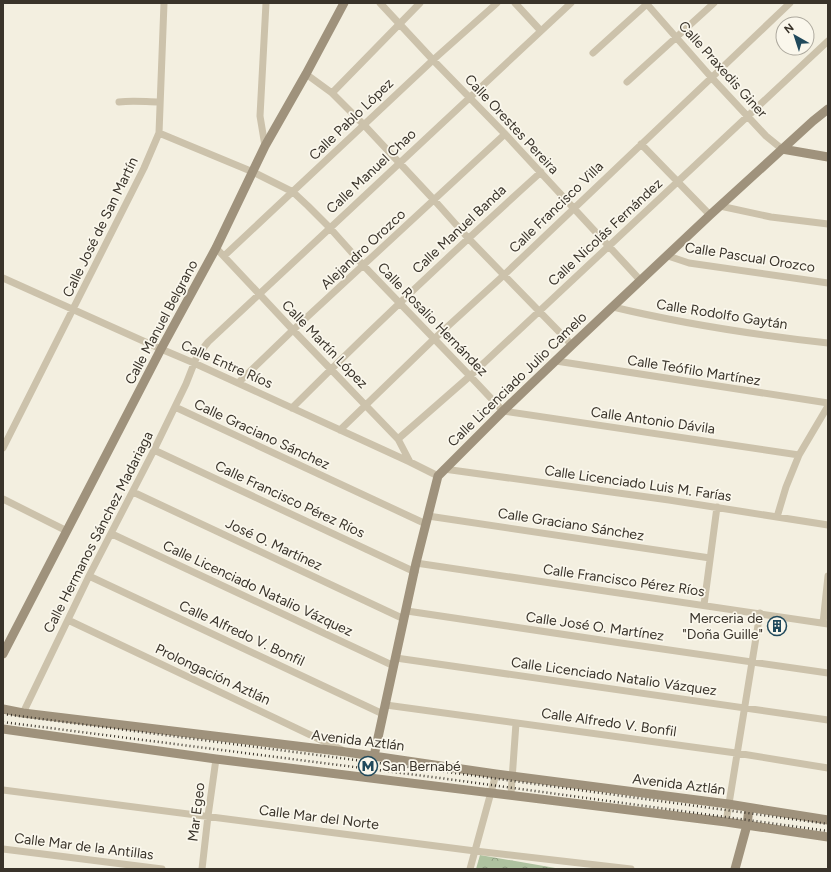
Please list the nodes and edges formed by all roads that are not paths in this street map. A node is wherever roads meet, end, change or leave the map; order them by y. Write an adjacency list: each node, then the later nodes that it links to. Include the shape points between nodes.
1 (164, 3): 24 (street, Calle José de San Martín)
2 (266, 3): 31 (street, via 260,116)
3 (344, 3): 18 (main road, Calle Manuel Belgrano)
4 (380, 3): 12 (street, Calle Orestes Pereira)
5 (420, 3): 12 (street)
6 (497, 3): 17 (street, Calle Pablo López)
7 (515, 3): 13 (street)
8 (571, 3): 13 (street, Calle Manuel Chao)
9 (647, 3): 14 (street, Calle Praxedis Giner); 16 (street)
10 (714, 3): 14 (street)
11 (790, 3): 19 (street, Calle Francisco Villa)
12 (399, 22): 17 (street, Calle Orestes Pereira); 21 (street)
13 (541, 31): 22 (street, Calle Manuel Chao)
14 (677, 38): 19 (street, Calle Praxedis Giner); 20 (street)
15 (828, 41): 26 (street, Calle Nicolás Fernández)
16 (593, 53)
17 (432, 60): 22 (street, Calle Orestes Pereira); 27 (street, Calle Pablo López)
18 (306, 74): 21 (street); 31 (main road, Calle Manuel Belgrano)
19 (711, 77): 26 (street, Calle Praxedis Giner); 30 (street, Calle Francisco Villa)
20 (627, 82)
21 (332, 93): 27 (street)
22 (470, 96): 29 (street, Calle Orestes Pereira); 34 (street, Calle Manuel Chao)
23 (119, 102): 24 (street)
24 (160, 102): 28 (street, Calle José de San Martín)
25 (828, 109): 32 (main road, Calle Licenciado Julio Camelo)
26 (748, 116): 32 (street, Calle Praxedis Giner); 37 (street, Calle Nicolás Fernández)
27 (364, 125): 34 (street); 38 (street, Calle Pablo López)
28 (159, 133): 35 (street, Calle Rosalio Hernández); 58 (street, Calle José de San Martín)
29 (505, 134): 36 (street, Calle Orestes Pereira); 39 (street, Alejandro Orozco)
30 (641, 144): 37 (street); 41 (street, Calle Francisco Villa)
31 (265, 146): 35 (main road, Calle Manuel Belgrano)
32 (782, 149): 33 (main road); 40 (main road, Calle Licenciado Julio Camelo)
33 (828, 157)
34 (399, 163): 39 (street); 44 (street, Calle Manuel Chao)
35 (253, 172): 38 (street, Calle Rosalio Hernández); 47 (main road, Calle Manuel Belgrano)
36 (541, 172): 41 (street, Calle Orestes Pereira); 45 (street, Calle Manuel Banda)
37 (678, 181): 42 (street); 46 (street, Calle Nicolás Fernández)
38 (293, 192): 44 (street, Calle Rosalio Hernández); 48 (street, Calle Pablo López)
39 (435, 200): 45 (street); 50 (street, Alejandro Orozco)
40 (720, 206): 42 (main road, Calle Licenciado Julio Camelo); 43 (street, via 771,217)
41 (573, 209): 46 (street, Calle Orestes Pereira); 51 (street, Calle Francisco Villa)
42 (710, 215): 49 (main road, Calle Licenciado Julio Camelo)
43 (828, 224)
44 (329, 227): 50 (street, Calle Rosalio Hernández); 55 (street, Calle Manuel Chao)
45 (468, 238): 51 (street); 56 (street, Calle Manuel Banda)
46 (609, 247): 53 (street, Calle Orestes Pereira); 59 (street, Calle Nicolás Fernández)
47 (216, 248): 48 (street, Calle Martín López); 64 (main road, Calle Manuel Belgrano)
48 (224, 256): 55 (street, Calle Martín López)
49 (668, 256): 53 (main road, Calle Licenciado Julio Camelo); 54 (street, Calle Pascual Orozco, via 690,263)
50 (363, 265): 56 (street, Calle Rosalio Hernández); 60 (street, Alejandro Orozco)
51 (504, 276): 59 (street); 61 (street, Calle Francisco Villa)
52 (3, 278): 58 (street, Calle Entre Ríos)
53 (641, 281): 57 (main road, Calle Licenciado Julio Camelo)
54 (828, 283)
55 (259, 294): 60 (street, Calle Martín López); 66 (street, Calle Manuel Chao, via 208,342)
56 (400, 302): 61 (street, Calle Rosalio Hernández); 67 (street, Calle Manuel Banda)
57 (613, 307): 62 (street, Calle Rodolfo Gaytán, via 720,328); 63 (main road, Calle Licenciado Julio Camelo)
58 (74, 309): 64 (street, Calle Entre Ríos); 77 (street, Calle José de San Martín)
59 (539, 311): 63 (street); 68 (street, Calle Nicolás Fernández)
60 (293, 330): 67 (street, Calle Martín López); 69 (street, Alejandro Orozco)
61 (435, 338): 68 (street, Calle Rosalio Hernández); 70 (street, Calle Francisco Villa)
62 (828, 343)
63 (572, 345): 65 (main road, Calle Licenciado Julio Camelo)
64 (161, 349): 66 (street, Calle Entre Ríos); 88 (main road, Calle Manuel Belgrano)
65 (556, 361): 71 (street, Calle Teófilo Martínez); 74 (main road, Calle Licenciado Julio Camelo)
66 (194, 362): 69 (street, Calle Entre Ríos); 72 (street, Calle Hermanos Sánchez Madariaga)
67 (331, 370): 70 (street, Calle Martín López); 73 (street, Calle Manuel Banda)
68 (470, 376): 74 (street, Calle Rosalio Hernández); 76 (street, Calle Nicolás Fernández)
69 (238, 383): 73 (street, Calle Entre Ríos)
70 (365, 405): 75 (street, Calle Francisco Villa); 76 (street, Calle Martín López)
71 (828, 405): 79 (street)
72 (175, 407): 78 (street, Calle Hermanos Sánchez Madariaga); 86 (street, Calle Graciano Sánchez)
73 (292, 408): 75 (street, Calle Entre Ríos)
74 (503, 411): 79 (street, Calle Antonio Dávila); 81 (main road, Calle Licenciado Julio Camelo)
75 (340, 430): 80 (street, Calle Entre Ríos)
76 (398, 439): 80 (street, Calle Martín López)
77 (3, 448)
78 (154, 450): 82 (street, Calle Hermanos Sánchez Madariaga); 91 (street, Calle Francisco Pérez Ríos)
79 (799, 455): 85 (street)
80 (410, 462): 81 (street, Calle Entre Ríos)
81 (441, 473): 84 (street, Calle Licenciado Luis M. Farías); 86 (main road)
82 (133, 492): 89 (street, Calle Hermanos Sánchez Madariaga); 96 (street, José O. Martínez)
83 (3, 499): 88 (street)
84 (717, 507): 85 (street, Calle Licenciado Luis M. Farías); 90 (street)
85 (776, 517): 87 (street, Calle Licenciado Luis M. Farías)
86 (427, 520): 90 (street, Calle Graciano Sánchez); 91 (main road)
87 (828, 525)
88 (67, 531): 99 (main road, Calle Manuel Belgrano)
89 (112, 534): 92 (street, Calle Hermanos Sánchez Madariaga); 100 (street, Calle Licenciado Natalio Vázquez)
90 (710, 558): 94 (street)
91 (416, 567): 94 (street, Calle Francisco Pérez Ríos); 96 (main road)
92 (89, 576): 97 (street, Calle Hermanos Sánchez Madariaga); 105 (street, Calle Alfredo V. Bonfil)
93 (828, 576): 98 (street)
94 (704, 605): 95 (street, Calle Francisco Pérez Ríos)
95 (760, 613): 98 (street, Calle Francisco Pérez Ríos); 101 (street)
96 (406, 615): 100 (main road); 101 (street, Calle José O. Martínez)
97 (68, 620): 106 (street, Calle Hermanos Sánchez Madariaga); 110 (street, Prolongación Aztlán)
98 (825, 623)
99 (3, 654)
100 (395, 662): 103 (street, Calle Licenciado Natalio Vázquez); 105 (main road)
101 (752, 662): 102 (street, Calle José O. Martínez); 103 (street)
102 (828, 673)
103 (744, 708): 107 (street, Calle Licenciado Natalio Vázquez); 111 (street)
104 (3, 709): 106 (main road, Avenida Aztlán)
105 (384, 710): 108 (street, Calle Alfredo V. Bonfil); 112 (main road)
106 (23, 713): 110 (main road, Avenida Aztlán)
107 (828, 720)
108 (516, 723): 111 (street, Calle Alfredo V. Bonfil); 116 (street)
109 (3, 729): 113 (main road)
110 (346, 752): 112 (main road, Avenida Aztlán)
111 (736, 753): 114 (street, Calle Alfredo V. Bonfil); 120 (street)
112 (374, 756): 115 (main road, Avenida Aztlán)
113 (216, 759): 118 (main road); 122 (street, Mar Egeo)
114 (828, 768)
115 (496, 774): 116 (main road, Avenida Aztlán); 118 (street)
116 (513, 776): 119 (street); 120 (main road, Avenida Aztlán)
117 (3, 790): 122 (street, Calle Mar del Norte)
118 (491, 792): 119 (main road); 128 (street)
119 (511, 794): 124 (main road)
120 (728, 804): 121 (main road, Avenida Aztlán); 124 (street)
121 (749, 808): 123 (main road, Avenida Aztlán); 125 (main road)
122 (208, 816): 128 (street, Calle Mar del Norte); 131 (street, Mar Egeo)
123 (828, 820)
124 (726, 822): 125 (main road)
125 (747, 825): 126 (main road); 135 (main road)
126 (828, 837)
127 (3, 849): 130 (street, Calle Mar de la Antillas)
128 (475, 850): 129 (street, Calle Mar del Norte); 132 (street)
129 (568, 861): 133 (street); 134 (street, Calle Mar del Norte)
130 (162, 869)
131 (202, 869)
132 (470, 869)
133 (566, 869)
134 (632, 869)
135 (735, 869)

